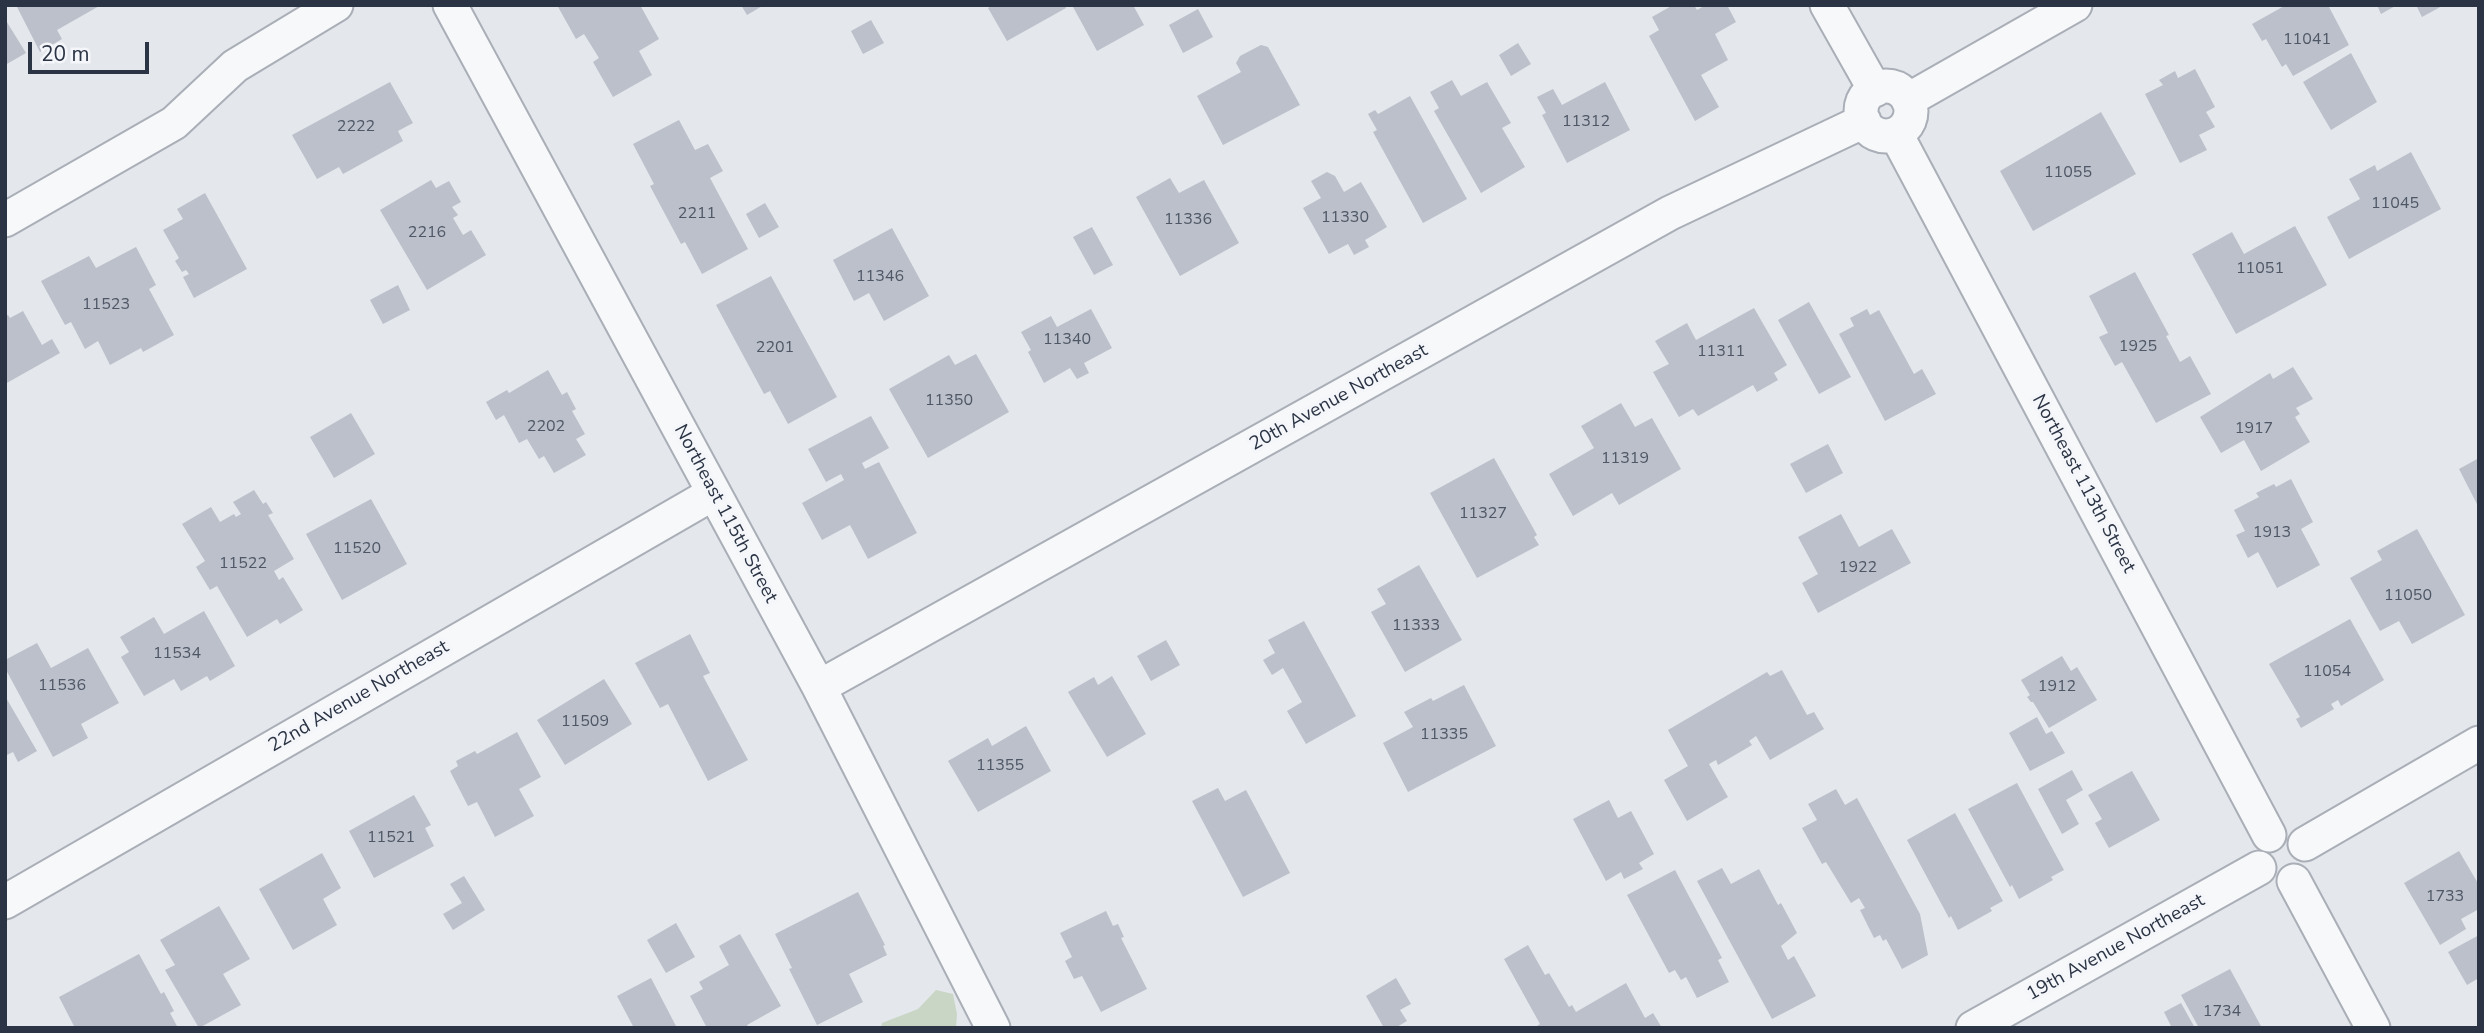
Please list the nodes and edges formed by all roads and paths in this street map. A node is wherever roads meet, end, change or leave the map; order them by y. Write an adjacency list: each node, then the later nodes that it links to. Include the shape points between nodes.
1 (336, 5): 9 (street, via 235,66 174,123)
2 (450, 5): 10 (street, Northeast 115th Street)
3 (1827, 5): 5 (street)
4 (2075, 5): 6 (street)
5 (1875, 90): 6 (street, via 1894,88); 7 (street, via 1862,107)
6 (1908, 100): 8 (street, via 1910,119)
7 (1864, 121): 8 (street, via 1878,135); 11 (street, 20th Avenue Northeast, via 1670,213)
8 (1896, 134): 13 (street, Northeast 113th Street)
9 (5, 220)
10 (714, 493): 11 (street, Northeast 115th Street); 17 (street, 22nd Avenue Northeast)
11 (819, 687): 18 (street, Northeast 115th Street)
12 (2479, 743): 14 (street)
13 (2269, 835): 14 (street, via 2289,832); 15 (street, via 2256,854)
14 (2305, 844): 16 (street, via 2307,865)
15 (2259, 867): 16 (street, via 2273,882); 20 (street, 19th Avenue Northeast)
16 (2294, 881): 21 (street)
17 (5, 902)
18 (993, 1028): 19 (street)
19 (1011, 1028)
20 (1973, 1028)
21 (2373, 1028)

